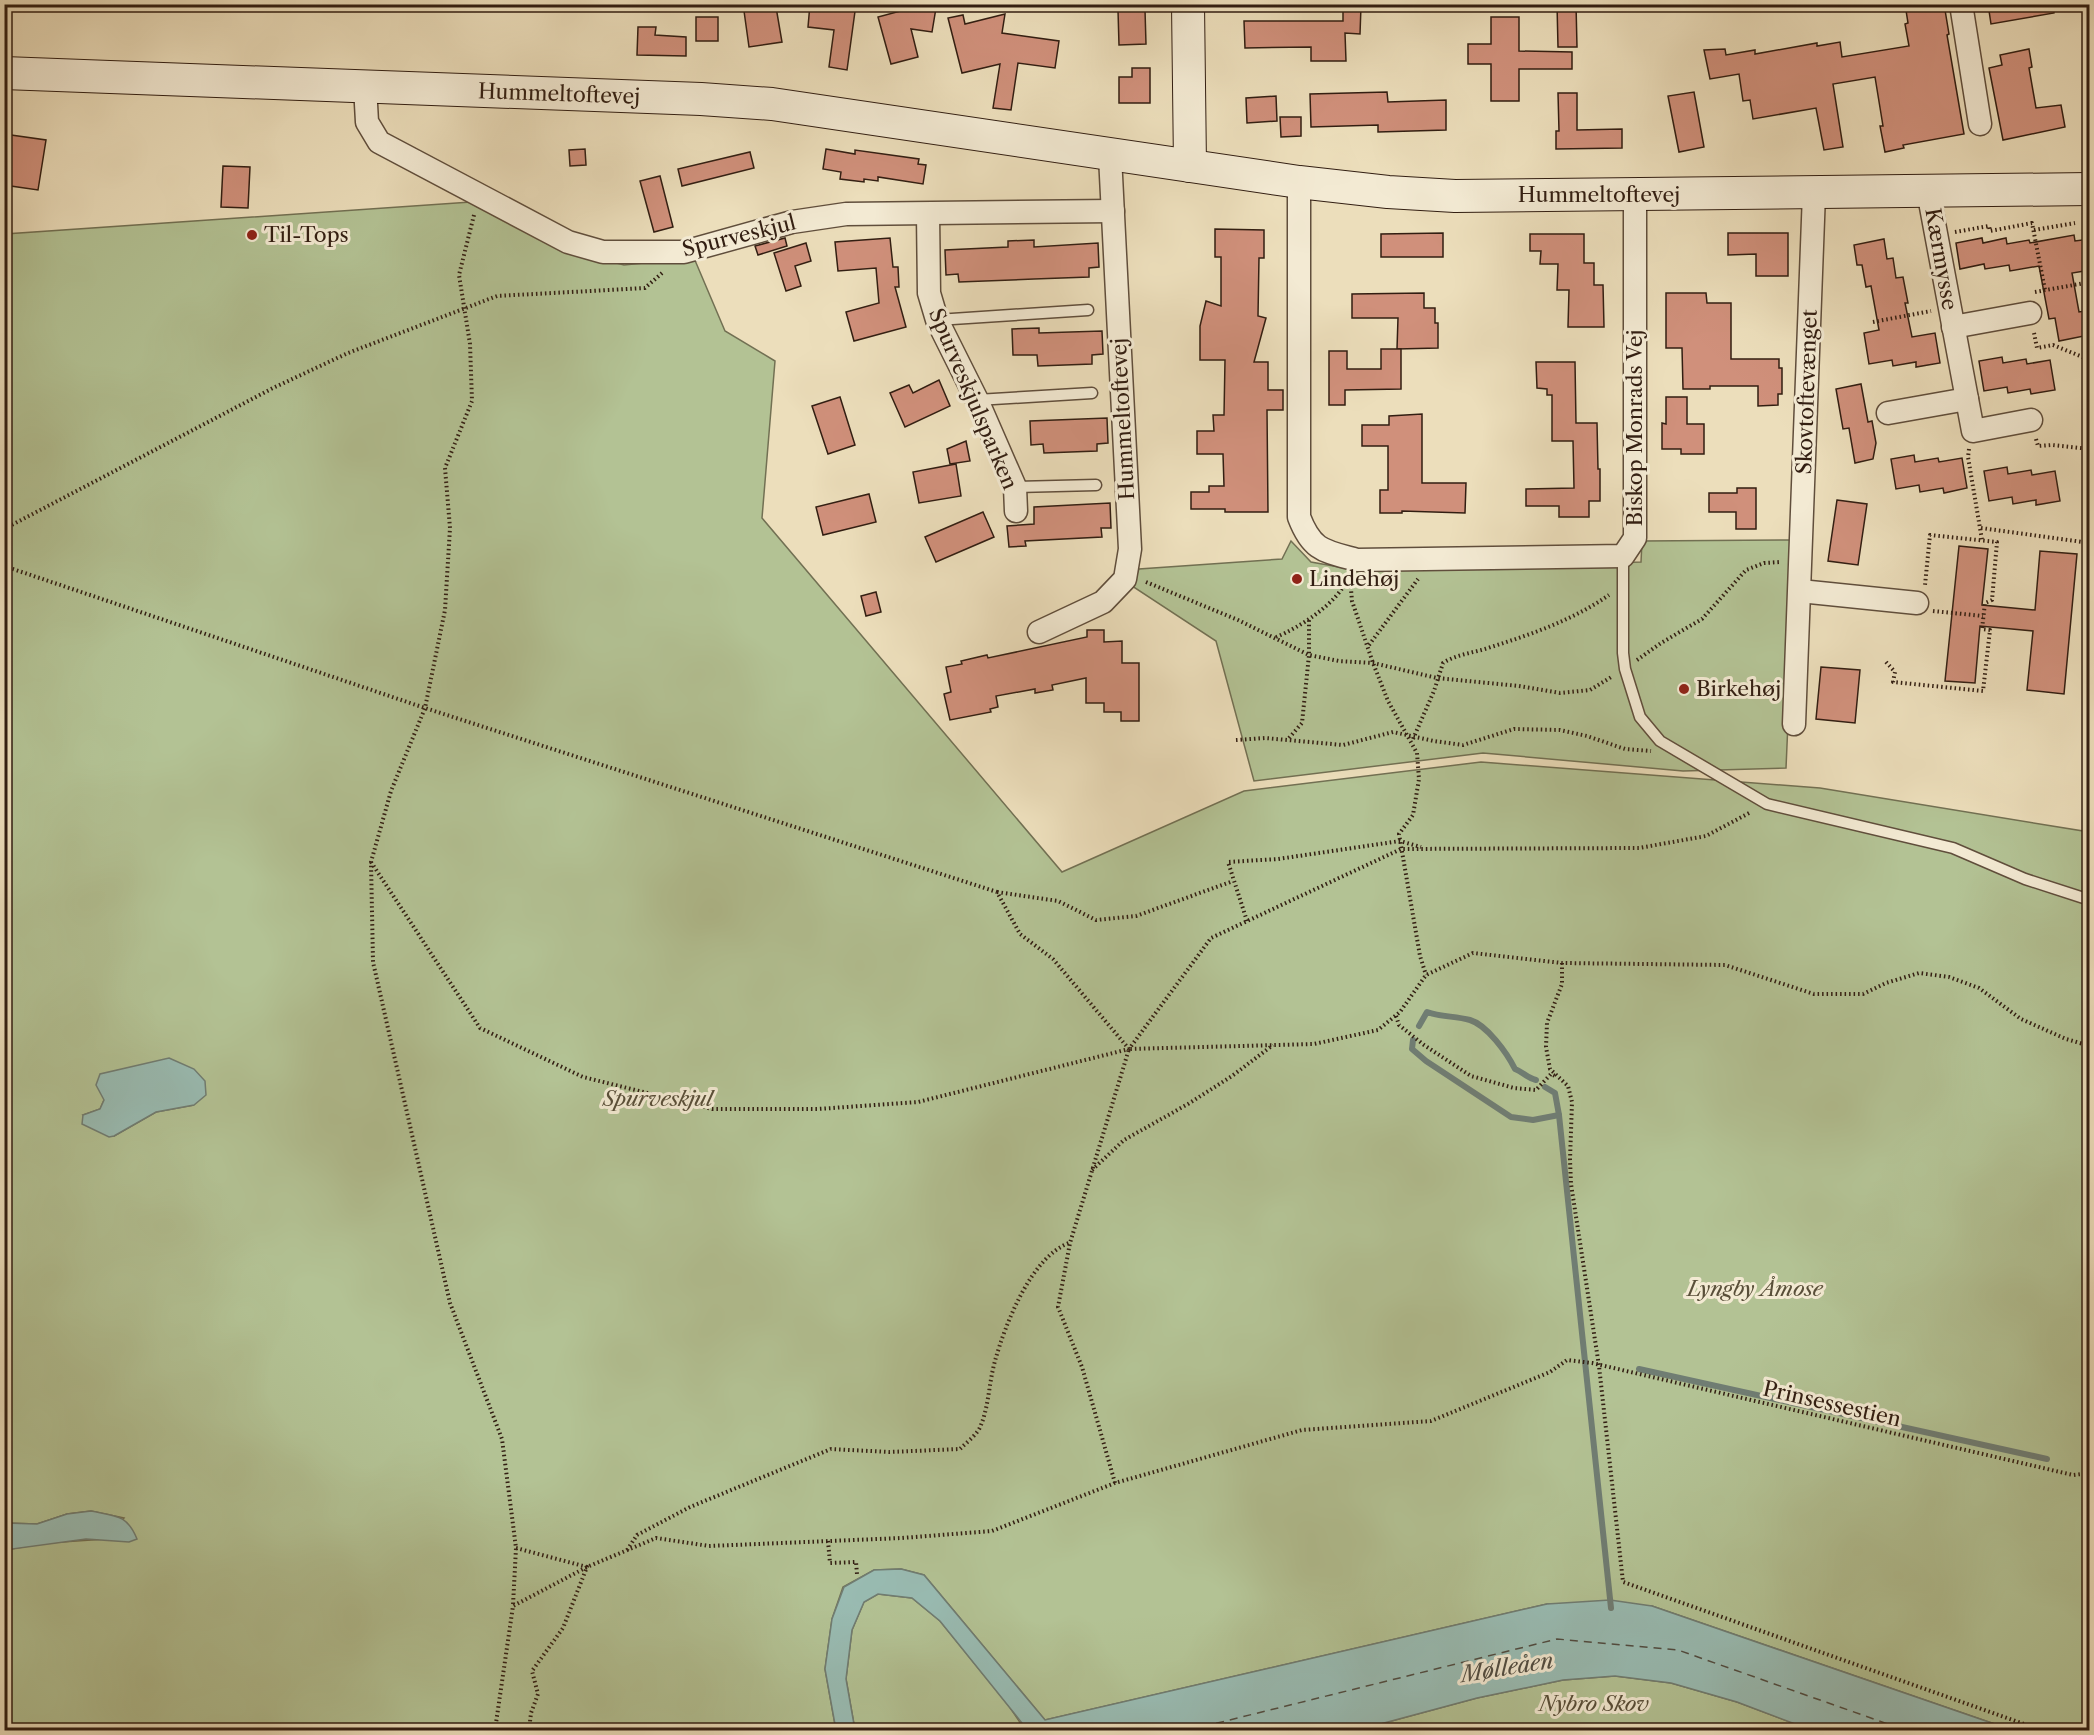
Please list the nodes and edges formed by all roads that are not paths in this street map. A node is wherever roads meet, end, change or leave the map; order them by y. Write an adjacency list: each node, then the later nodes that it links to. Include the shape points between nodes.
1 (1188, 4): 7 (street)
2 (1961, 4): 5 (street)
3 (4, 73): 4 (street, Hummeltoftevej)
4 (366, 86): 6 (street, Hummeltoftevej, via 772,104); 14 (street, Spurveskjul, via 367,122 379,142 568,242 603,252 684,252 792,222 846,214)
5 (1980, 124)
6 (1110, 156): 7 (street, Hummeltoftevej); 13 (street, Hummeltoftevej)
7 (1190, 166): 8 (street, Hummeltoftevej)
8 (1299, 182): 12 (street, Hummeltoftevej, via 1455,196); 27 (street, Biskop Monrads Vej, via 1299,517 1306,534 1321,550 1357,560)
9 (2090, 189): 10 (street, Hummeltoftevej)
10 (1928, 191): 11 (street, Hummeltoftevej); 17 (street, Kærmysse)
11 (1814, 193): 12 (street, Hummeltoftevej); 28 (street, Skovtoftevænget)
12 (1635, 195): 27 (street, Biskop Monrads Vej, via 1635,538)
13 (1113, 212): 14 (street, Spurveskjul); 30 (street, Hummeltoftevej, via 1130,549 1125,579 1103,602)
14 (928, 214): 18 (street, Spurveskjulsparken, via 929,293)
15 (1089, 310): 18 (lane)
16 (2030, 313): 17 (street, Kærmysse)
17 (1952, 317): 20 (street, Kærmysse)
18 (937, 320): 21 (street, Spurveskjulsparken)
19 (1092, 393): 21 (lane)
20 (1967, 399): 22 (street); 23 (street, Kærmysse, via 1973,431)
21 (977, 400): 25 (street, Spurveskjulsparken)
22 (1887, 413)
23 (2031, 420)
24 (1096, 485): 25 (lane)
25 (1015, 487): 26 (street, Spurveskjulsparken)
26 (1016, 511)
27 (1623, 556): 32 (lane, via 1625,669 1640,717 1660,741 1767,804 1953,848 2025,879)
28 (1800, 591): 29 (street); 31 (street, Skovtoftevænget)
29 (1917, 603)
30 (1039, 632)
31 (1794, 724)
32 (2090, 900)

